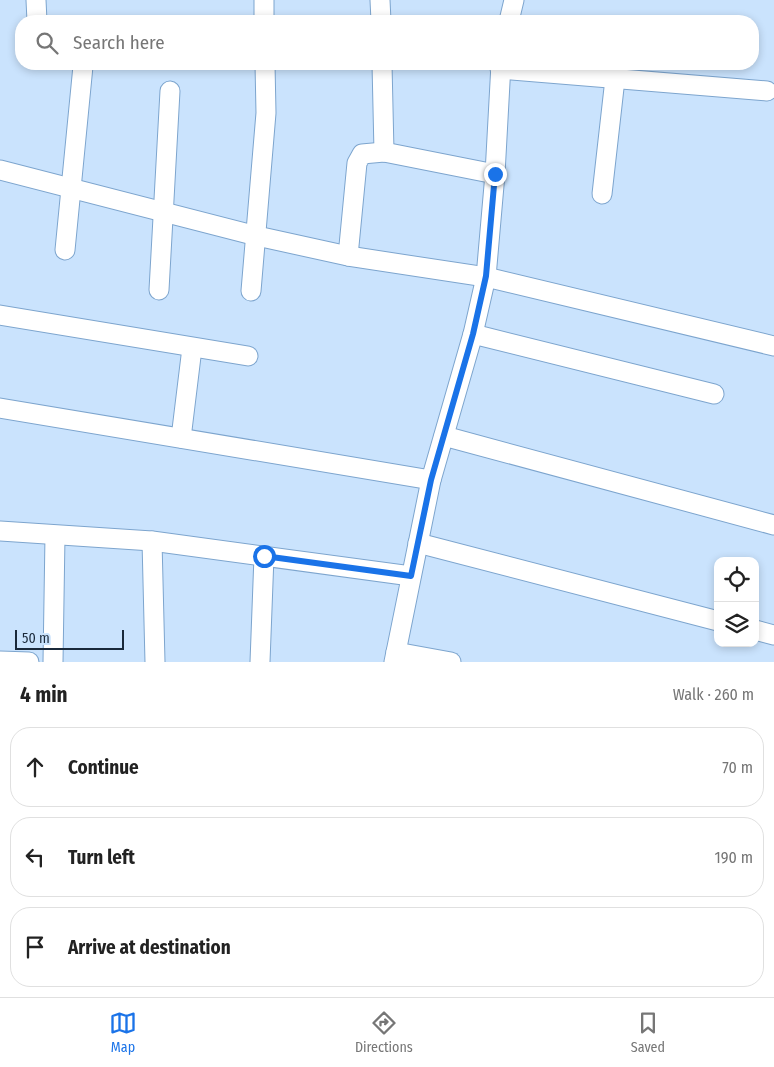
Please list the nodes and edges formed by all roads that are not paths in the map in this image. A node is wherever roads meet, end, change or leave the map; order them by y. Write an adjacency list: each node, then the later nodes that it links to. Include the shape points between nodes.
1 (36, 0): 5 (street)
2 (264, 0): 6 (street)
3 (380, 0): 7 (street)
4 (514, 0): 8 (street)
5 (37, 15)
6 (264, 15)
7 (381, 15)
8 (510, 15)
9 (83, 70): 20 (street)
10 (265, 70): 23 (street, via 266,113)
11 (382, 70): 17 (street)
12 (501, 70): 19 (street)
13 (536, 70): 14 (street)
14 (615, 79): 16 (street); 21 (street)
15 (170, 91): 22 (street)
16 (767, 91)
17 (384, 152): 19 (street); 25 (street, via 362,154 358,164)
18 (0, 170): 20 (street)
19 (495, 174): 26 (street)
20 (70, 188): 22 (street); 24 (street)
21 (602, 194)
22 (165, 212): 23 (street); 27 (street)
23 (257, 236): 25 (street); 28 (street)
24 (66, 250)
25 (348, 256): 26 (street)
26 (486, 276): 30 (street); 31 (street)
27 (159, 290)
28 (251, 291)
29 (0, 315): 32 (street)
30 (473, 334): 34 (street); 36 (street)
31 (774, 346)
32 (192, 348): 33 (street); 37 (street)
33 (248, 356)
34 (714, 394)
35 (0, 408): 37 (street)
36 (444, 436): 38 (street); 39 (street)
37 (181, 438): 38 (street)
38 (431, 480): 43 (street)
39 (774, 525)
40 (0, 531): 41 (street)
41 (55, 536): 42 (street); 52 (street)
42 (152, 541): 44 (street); 53 (street)
43 (418, 543): 45 (street); 46 (street)
44 (264, 556): 45 (street); 54 (street)
45 (411, 576): 49 (street)
46 (714, 620)
47 (759, 631): 48 (street)
48 (774, 635)
49 (395, 657): 55 (street)
50 (0, 661): 51 (street)
51 (30, 662)
52 (53, 662)
53 (155, 662)
54 (260, 662)
55 (451, 662)

